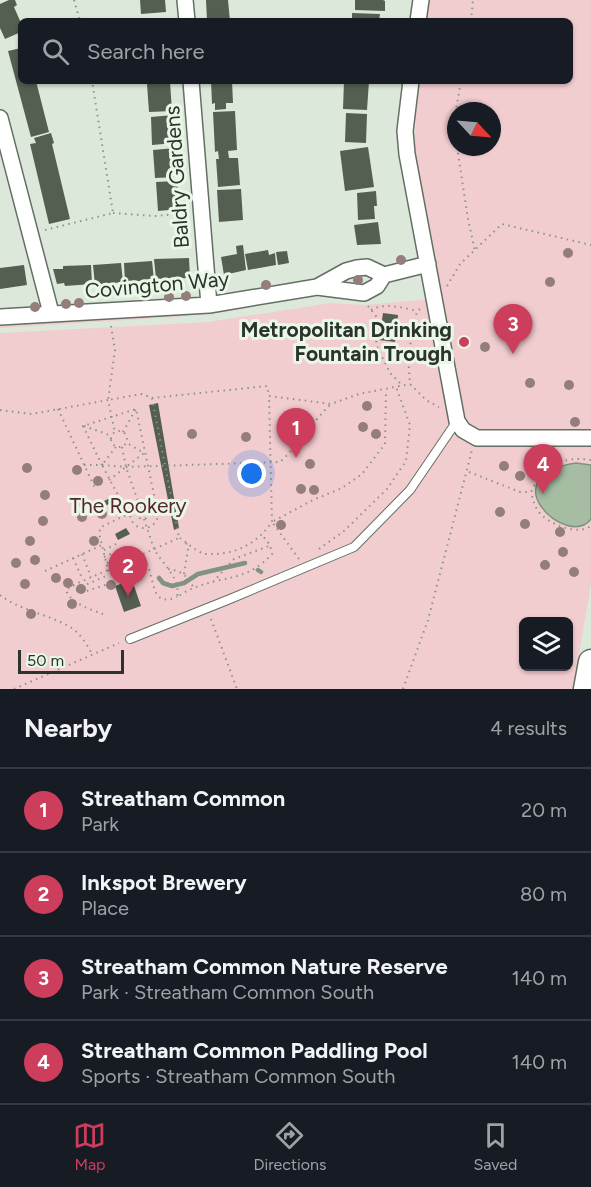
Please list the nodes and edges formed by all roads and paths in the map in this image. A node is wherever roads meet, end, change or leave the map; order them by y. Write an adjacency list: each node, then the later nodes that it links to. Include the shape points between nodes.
1 (74, 0): 5 (path)
2 (185, 0): 6 (street)
3 (421, 0): 7 (street)
4 (473, 0): 8 (path)
5 (79, 18)
6 (187, 18)
7 (418, 18)
8 (471, 18)
9 (92, 84): 17 (path)
10 (191, 84): 16 (street, Baldry Gardens)
11 (411, 84): 21 (street, via 405,131 407,154)
12 (460, 84): 13 (path)
13 (457, 102)
14 (0, 118): 18 (street)
15 (459, 156): 20 (path)
16 (201, 212): 17 (path, via 155,216); 26 (street, Baldry Gardens)
17 (113, 213): 18 (path)
18 (30, 234): 30 (street)
19 (591, 245): 20 (path, via 502,224)
20 (475, 251): 24 (path, via 460,264)
21 (428, 264): 22 (street, Covington Way); 50 (street)
22 (384, 275): 23 (street, Covington Way, via 367,267 357,268); 23 (street, Covington Way, via 377,286 364,293)
23 (317, 287): 26 (street, Covington Way)
24 (442, 294)
25 (365, 301): 28 (path)
26 (209, 305): 30 (street, Covington Way)
27 (423, 308): 29 (path)
28 (371, 310): 29 (path, via 390,306); 32 (path)
29 (417, 311): 37 (path, via 408,356)
30 (51, 313): 31 (street, Covington Way)
31 (0, 317)
32 (379, 320)
33 (111, 323): 43 (path, via 115,350)
34 (378, 329): 38 (path, via 376,344 390,373)
35 (396, 330): 36 (path)
36 (412, 332)
37 (410, 384): 38 (path); 47 (path, via 426,400)
38 (402, 385): 39 (path)
39 (396, 387): 40 (path); 95 (path, via 410,425 406,461 387,489 344,531 307,557)
40 (386, 390): 44 (path); 78 (path, via 385,444 362,474)
41 (268, 396): 42 (path, via 267,386); 44 (path); 62 (path)
42 (152, 398): 43 (path, via 142,394); 65 (path)
43 (108, 400): 45 (path); 49 (path)
44 (331, 404): 62 (path, via 292,451 280,462)
45 (58, 409): 48 (path, via 32,414); 63 (path)
46 (136, 409): 49 (path); 53 (path); 60 (path)
47 (445, 409)
48 (0, 410)
49 (111, 417): 51 (path); 52 (path)
50 (458, 421): 55 (street, via 463,430); 95 (lane, via 410,490 354,547)
51 (83, 426): 54 (path); 64 (path)
52 (115, 432): 53 (path); 54 (path)
53 (123, 432): 57 (path)
54 (112, 436): 58 (path)
55 (477, 438): 56 (street); 68 (path)
56 (591, 438)
57 (127, 443): 59 (path); 60 (path)
58 (116, 447): 59 (path); 64 (path)
59 (122, 447): 66 (path)
60 (144, 453): 66 (path); 67 (path)
61 (591, 460): 71 (path, via 550,467 540,475)
62 (270, 462): 65 (path); 78 (path)
63 (84, 465): 64 (path); 70 (path)
64 (102, 465): 66 (path); 69 (path)
65 (164, 465): 67 (path); 82 (path)
66 (126, 467): 67 (path); 69 (path); 72 (path)
67 (147, 467): 74 (path)
68 (468, 472): 71 (path, via 520,492); 120 (path, via 428,620)
69 (109, 480): 75 (path)
70 (95, 488)
71 (531, 492): 79 (path, via 538,511 551,521 576,530)
72 (138, 501): 73 (path); 74 (path, via 150,501); 76 (path, via 131,508)
73 (140, 507): 77 (path, via 136,515); 77 (path, via 148,511)
74 (157, 509): 80 (path, via 156,520)
75 (128, 514): 76 (path); 85 (path, via 101,527)
76 (130, 519): 80 (path, via 137,527)
77 (144, 519): 80 (path)
78 (272, 522): 81 (path); 95 (path)
79 (591, 526)
80 (148, 528): 87 (path)
81 (262, 536): 83 (path, via 221,554 205,554); 86 (path)
82 (179, 538): 83 (path); 87 (path)
83 (186, 542): 99 (path)
84 (116, 544): 88 (path)
85 (102, 545): 88 (path); 90 (path)
86 (270, 545): 105 (path, via 234,559); 105 (path, via 272,554 262,566)
87 (154, 549): 96 (path); 112 (path, via 143,554 153,591 169,600)
88 (104, 550): 91 (path)
89 (118, 551): 91 (path)
90 (82, 554): 93 (path); 101 (path)
91 (104, 557): 94 (path)
92 (121, 557): 94 (path)
93 (73, 558): 98 (path); 104 (path)
94 (106, 563): 97 (path)
95 (306, 567): 113 (lane)
96 (168, 569): 99 (path); 112 (path, via 177,582)
97 (108, 570): 101 (path); 103 (path)
98 (45, 571)
99 (184, 574): 108 (path)
100 (106, 576): 107 (path)
101 (91, 577): 104 (path)
102 (123, 577): 103 (path)
103 (115, 579): 110 (path)
104 (83, 581): 106 (path)
105 (213, 582): 108 (path)
106 (73, 585): 109 (path); 114 (path, via 66,590 68,596)
107 (86, 585): 109 (path); 110 (path)
108 (194, 588): 112 (path)
109 (75, 590): 110 (path)
110 (88, 591)
111 (0, 595): 116 (path, via 71,627)
112 (177, 597)
113 (207, 609): 115 (lane); 119 (path)
114 (103, 614)
115 (130, 639): 116 (path)
116 (92, 653): 118 (path)
117 (591, 662): 121 (main road)
118 (14, 689)
119 (237, 689)
120 (404, 689)
121 (586, 689)

